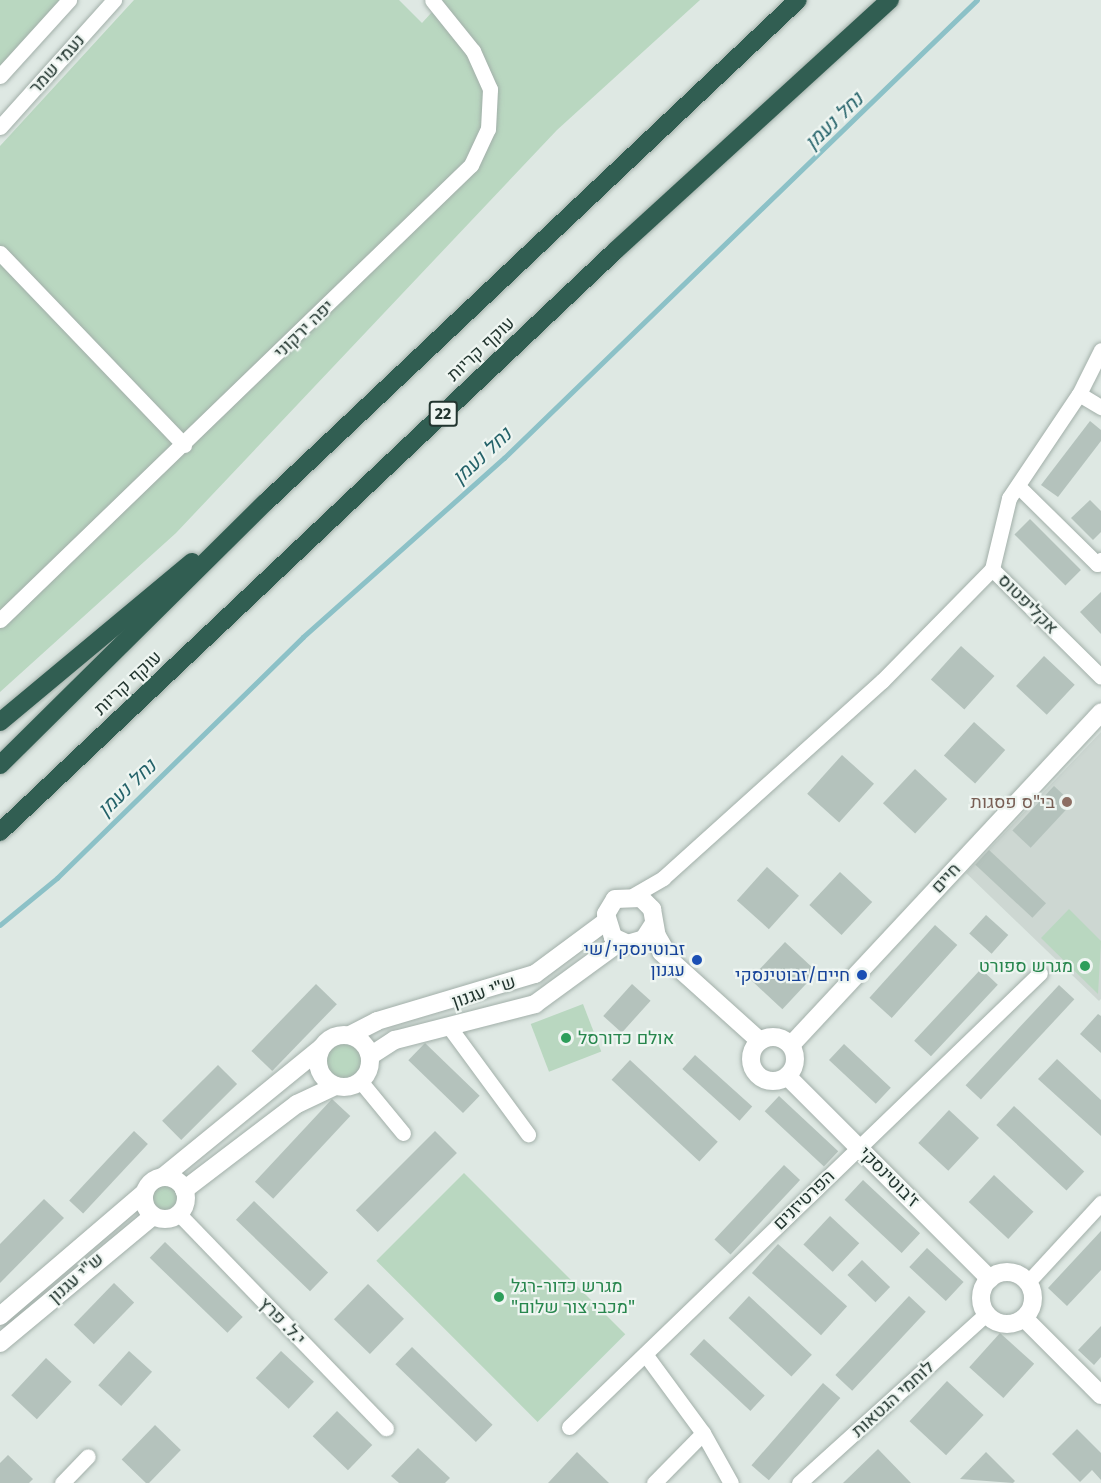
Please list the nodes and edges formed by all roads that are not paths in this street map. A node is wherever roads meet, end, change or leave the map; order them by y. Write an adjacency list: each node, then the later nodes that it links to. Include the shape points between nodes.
1 (69, 0): 6 (street)
2 (114, 0): 7 (street, נעמי שמר)
3 (432, 0): 12 (street, יפה ירקוני, via 473,51 490,89 488,129 471,165)
4 (798, 0): 14 (highway, עוקף קריות)
5 (890, 0): 22 (highway, עוקף קריות / 22, via 616,249)
6 (0, 75)
7 (0, 128)
8 (0, 253): 12 (street)
9 (1101, 350): 10 (street, אקליפטוס)
10 (1079, 394): 11 (street); 13 (street, אקליפטוס)
11 (1101, 407)
12 (184, 445): 17 (street, יפה ירקוני)
13 (1018, 486): 15 (street); 16 (street, אקליפטוס, via 1003,513)
14 (266, 502): 20 (highway); 21 (highway, עוקף קריות)
15 (1099, 562)
16 (992, 569): 18 (street, אקליפטוס); 23 (street, via 882,681)
17 (0, 620)
18 (1101, 677)
19 (1101, 712): 33 (street, חיים)
20 (0, 722)
21 (0, 765)
22 (0, 832)
23 (663, 878): 24 (street); 25 (street)
24 (634, 895): 25 (street); 26 (street, via 615,899)
25 (653, 917): 27 (street, ש"י עגנון); 28 (street)
26 (605, 922): 27 (street); 31 (street, ש"י עגנון, via 535,974 377,1022)
27 (628, 942): 28 (street); 30 (street, ש"י עגנון, via 535,1004)
28 (669, 957): 32 (street)
29 (1040, 973): 41 (street, הפרטיזנים)
30 (450, 1028): 35 (street, ש"י עגנון, via 395,1040); 40 (street)
31 (350, 1035): 34 (street, via 333,1037); 35 (street, via 364,1043)
32 (760, 1041): 33 (street, via 776,1036); 36 (street, via 751,1054 753,1069 773,1081)
33 (791, 1045): 36 (street, via 795,1061)
34 (321, 1048): 38 (street, via 321,1074); 42 (street)
35 (370, 1056): 37 (street)
36 (788, 1076): 41 (street, ז'בוטינסקי)
37 (361, 1082): 38 (street); 39 (street)
38 (335, 1086): 43 (street, via 297,1104)
39 (403, 1133)
40 (528, 1134)
41 (859, 1148): 48 (street, ז'בוטינסקי); 54 (street, הפרטיזנים)
42 (164, 1176): 43 (street); 44 (street, via 153,1180)
43 (184, 1190): 46 (street)
44 (144, 1194): 47 (street); 51 (street, ש"י עגנון)
45 (1101, 1203): 49 (street)
46 (179, 1214): 47 (street); 57 (street, י.ל. פרץ)
47 (153, 1216): 53 (street, ש"י עגנון)
48 (990, 1279): 49 (street, via 1014,1273); 50 (street, via 981,1296)
49 (1028, 1282): 52 (street, via 1034,1301)
50 (986, 1314): 52 (street, via 1000,1324); 63 (street, לוחמי הגטאות)
51 (0, 1316)
52 (1024, 1318): 55 (street)
53 (0, 1343)
54 (645, 1354): 56 (street, הפרטיזנים); 58 (street)
55 (1101, 1395)
56 (569, 1427)
57 (386, 1428)
58 (703, 1434): 61 (street); 62 (street)
59 (88, 1456): 60 (street)
60 (62, 1483)
61 (654, 1483)
62 (731, 1483)
63 (799, 1483)

